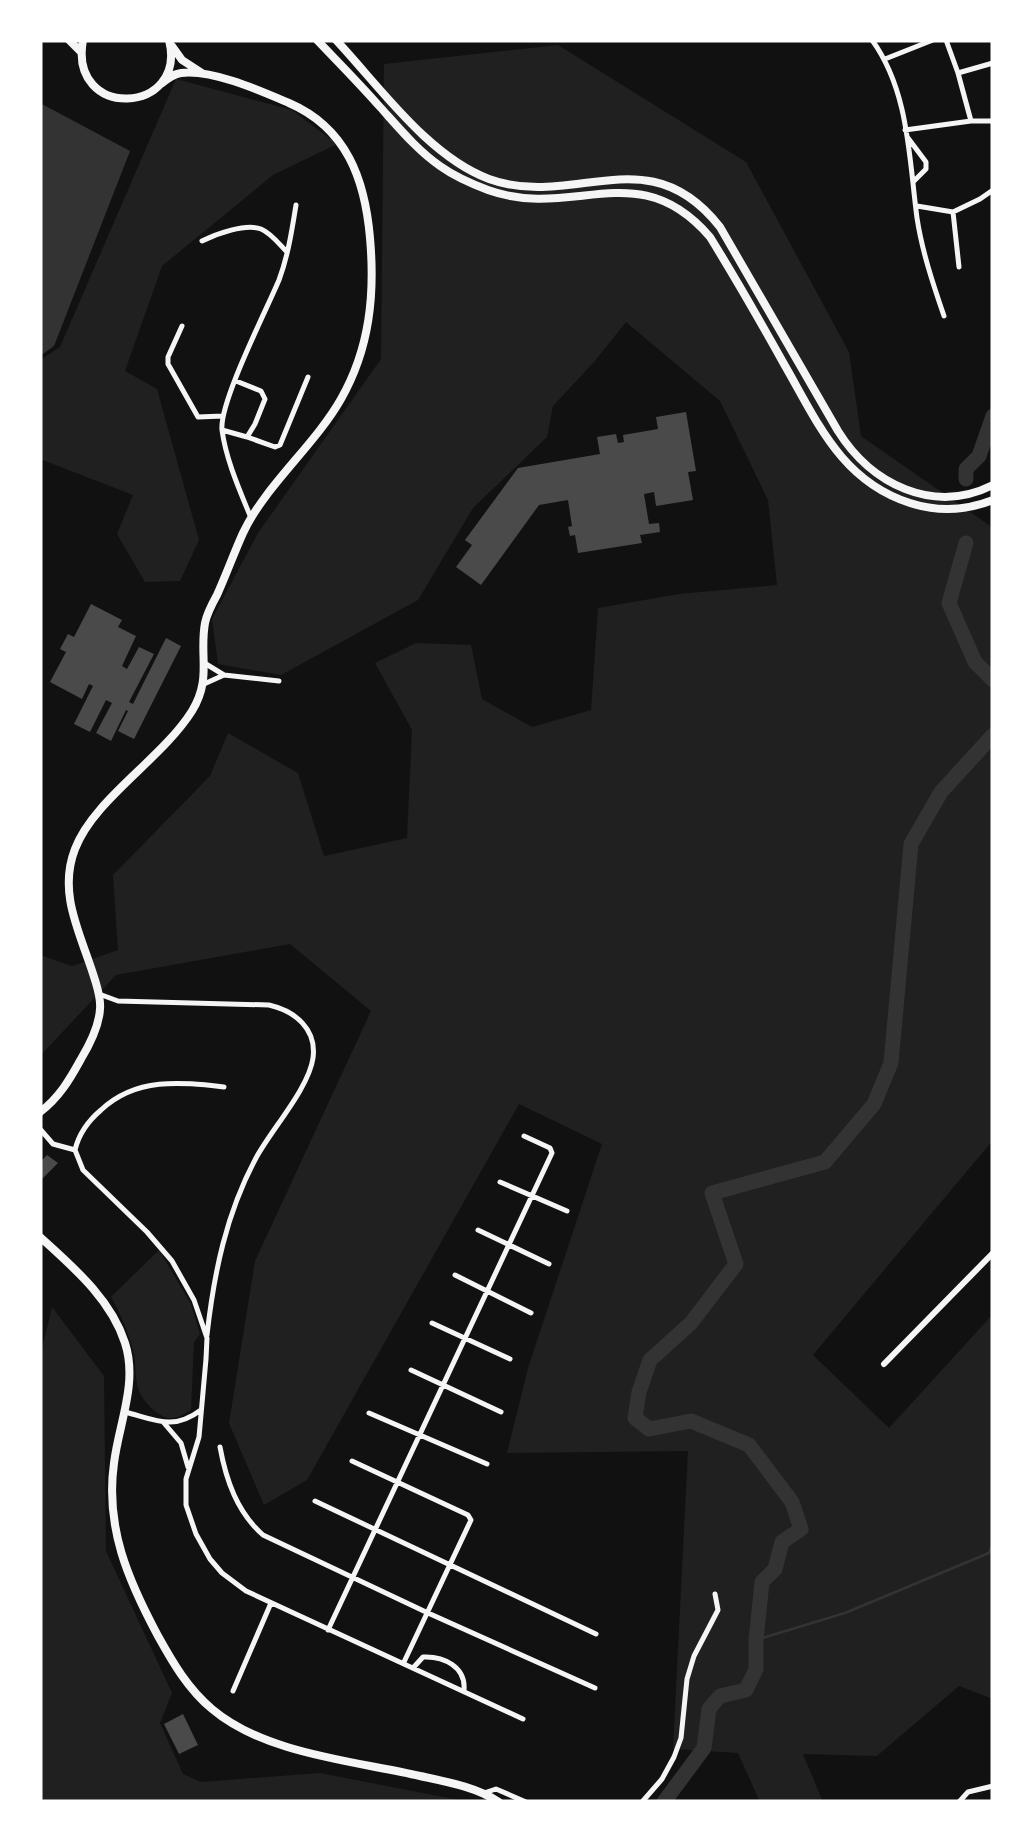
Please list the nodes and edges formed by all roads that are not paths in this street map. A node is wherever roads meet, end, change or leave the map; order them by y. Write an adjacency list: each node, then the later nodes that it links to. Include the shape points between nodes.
1 (69, 40): 9 (main road)
2 (83, 40): 9 (main road)
3 (317, 40): 34 (main road, via 418,148 463,179 523,198 638,192 678,208 710,237 830,443 858,475 928,508 967,509)
4 (336, 40): 33 (main road, via 437,149 489,178 535,187 638,178 693,201 720,227 838,431 867,467 926,495 963,496)
5 (872, 40): 10 (street)
6 (933, 40): 10 (street)
7 (946, 40): 12 (street)
8 (170, 42): 13 (main road, via 182,60); 14 (main road, via 172,58)
9 (80, 52): 14 (main road, via 86,76 104,94 128,100)
10 (885, 59): 17 (street)
11 (993, 63): 12 (street)
12 (958, 73): 15 (street)
13 (206, 75): 14 (main road, via 179,73); 35 (main road, via 318,118 346,152 368,212 372,302 358,363 336,407)
14 (161, 84)
15 (970, 120): 16 (street); 17 (street)
16 (993, 121)
17 (905, 133): 18 (street); 18 (street, via 926,162)
18 (912, 182): 21 (street)
19 (993, 190): 22 (street)
20 (296, 205): 24 (street)
21 (916, 206): 22 (street); 26 (street)
22 (954, 212): 25 (street)
23 (202, 241): 24 (street, via 254,228)
24 (287, 252): 29 (street)
25 (959, 266)
26 (944, 316)
27 (182, 326): 30 (street, via 168,364 198,417)
28 (308, 377): 32 (street, via 280,445)
29 (236, 382): 30 (street); 32 (street, via 265,395)
30 (223, 416): 31 (street)
31 (222, 430): 32 (street); 35 (street)
32 (247, 437)
33 (993, 485)
34 (993, 500)
35 (251, 518): 36 (main road, via 206,618)
36 (206, 664): 37 (street); 39 (main road)
37 (224, 675): 38 (street); 39 (street)
38 (280, 681)
39 (203, 684): 40 (main road, via 177,731 87,826 73,853 70,905)
40 (99, 994): 41 (street); 42 (main road)
41 (118, 1001): 42 (street); 60 (street, via 269,1005 290,1012 312,1039 309,1072 232,1210)
42 (100, 1006): 44 (main road, via 78,1065)
43 (224, 1087): 47 (street, via 153,1084 122,1094 91,1120)
44 (40, 1112)
45 (40, 1129): 47 (street, via 53,1144)
46 (524, 1136): 49 (street, via 552,1153)
47 (75, 1150): 60 (street, via 83,1170 178,1269)
48 (500, 1182): 49 (street)
49 (531, 1195): 50 (street); 53 (street)
50 (567, 1211)
51 (478, 1230): 53 (street)
52 (40, 1237): 67 (main road, via 119,1327 130,1370)
53 (508, 1243): 55 (street); 57 (street)
54 (993, 1253): 63 (street)
55 (549, 1264)
56 (455, 1275): 57 (street)
57 (487, 1290): 58 (street); 61 (street)
58 (531, 1312)
59 (432, 1323): 61 (street)
60 (207, 1338): 66 (street)
61 (466, 1340): 62 (street); 65 (street)
62 (510, 1360)
63 (884, 1364)
64 (411, 1370): 65 (street)
65 (443, 1386): 68 (street); 71 (street)
66 (201, 1410): 70 (street); 75 (street)
67 (124, 1412): 70 (street); 93 (main road, via 112,1482 115,1535 129,1580 198,1696 224,1718 274,1742)
68 (502, 1412)
69 (369, 1413): 71 (street)
70 (164, 1423): 75 (street)
71 (420, 1434): 74 (street); 76 (street)
72 (220, 1448): 80 (street, via 231,1489 254,1527)
73 (352, 1461): 76 (street)
74 (488, 1464)
75 (188, 1468): 82 (street, via 186,1505 210,1559 234,1583)
76 (398, 1482): 78 (street); 79 (street, via 472,1520)
77 (316, 1501): 78 (street)
78 (376, 1529): 79 (street); 80 (street)
79 (451, 1565): 83 (street); 85 (street)
80 (353, 1579): 83 (street); 84 (street)
81 (715, 1594): 96 (street, via 718,1610 687,1679 674,1757)
82 (272, 1603): 84 (street); 89 (street)
83 (428, 1614): 86 (street); 88 (street)
84 (328, 1630): 86 (street)
85 (596, 1634)
86 (404, 1664): 87 (street)
87 (413, 1668): 90 (street); 90 (street, via 423,1657 434,1657 460,1669)
88 (595, 1688)
89 (232, 1690)
90 (464, 1691): 91 (street)
91 (523, 1718)
92 (993, 1786): 97 (street, via 968,1792)
93 (484, 1794): 94 (main road); 95 (street, via 496,1790)
94 (500, 1802)
95 (526, 1802)
96 (642, 1802)
97 (959, 1802)

